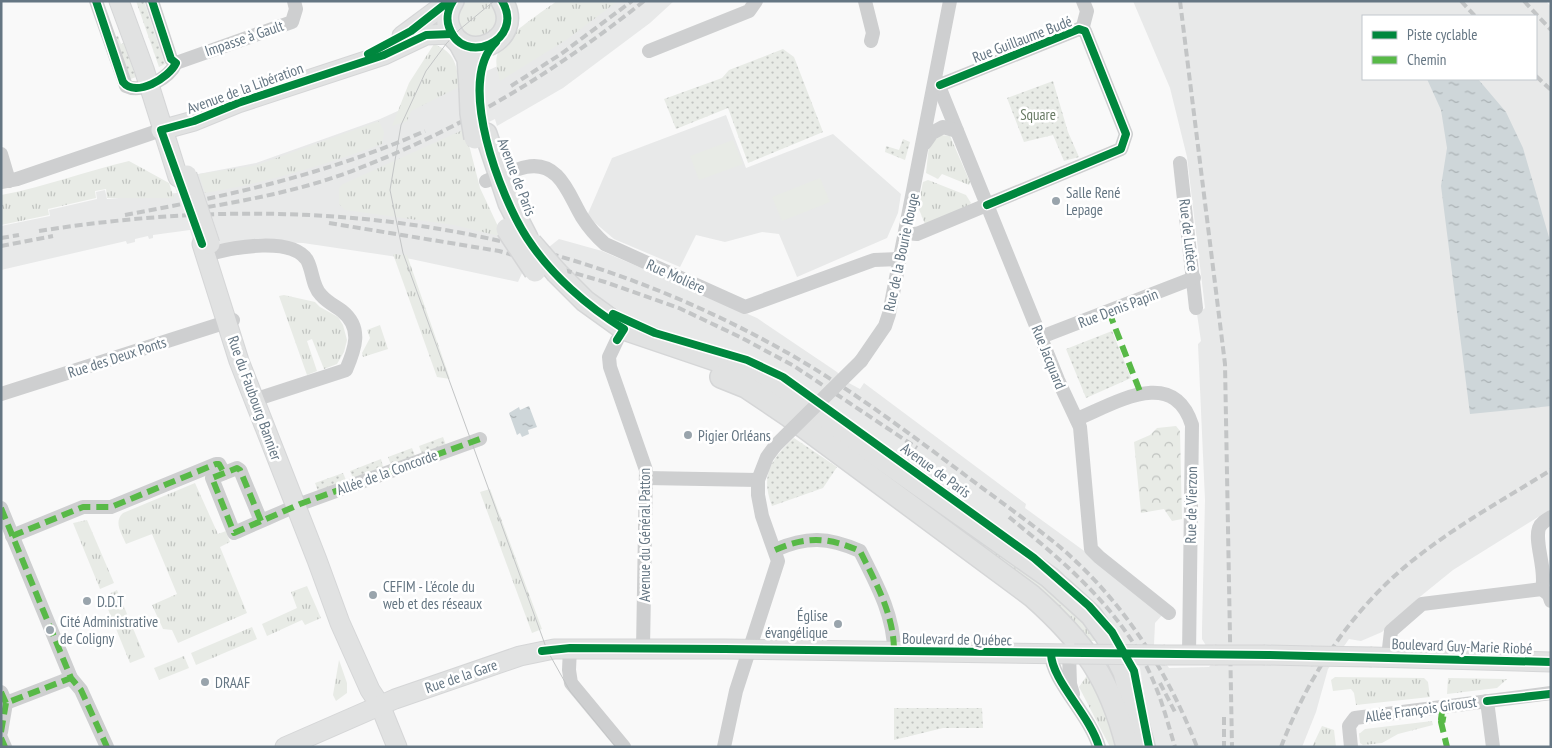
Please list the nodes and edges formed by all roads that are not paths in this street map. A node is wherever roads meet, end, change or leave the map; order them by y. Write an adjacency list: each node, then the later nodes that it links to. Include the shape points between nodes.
1 (96, 1): 20 (street, via 123,82 134,88)
2 (119, 1): 20 (main road, Rue du Faubourg Bannier)
3 (128, 1): 20 (main road, Rue du Faubourg Bannier)
4 (152, 1): 17 (street, via 171,59)
5 (294, 1): 17 (street, Impasse à Gault, via 296,9 292,22)
6 (451, 1): 13 (main road, Avenue de Paris, via 448,22); 18 (main road, Avenue de la Libération, via 411,31)
7 (502, 1): 15 (main road, Avenue de Paris, via 507,25)
8 (756, 1): 16 (street, via 749,11)
9 (865, 1): 14 (street, via 873,33)
10 (950, 1): 19 (street, Rue de la Bourie Rouge)
11 (1083, 1): 12 (street, via 1087,10)
12 (1082, 30): 19 (street, Rue Guillaume Budé); 29 (street, Rue Guillaume Budé, via 1126,134 1125,143 1121,149)
13 (455, 38): 15 (main road, via 468,47 478,48); 18 (main road, Avenue de la Libération, via 426,35 384,55); 21 (main road, Avenue de Paris, via 468,59)
14 (871, 41)
15 (496, 42): 21 (main road, Avenue de Paris, via 484,59)
16 (649, 51)
17 (176, 63): 20 (street, via 170,73)
18 (337, 69): 22 (main road, Avenue de la Libération)
19 (938, 82): 23 (street, Rue Jacquard); 24 (street, Rue de la Bourie Rouge)
20 (153, 83): 22 (main road, Rue du Faubourg Bannier)
21 (475, 86): 27 (main road, Avenue de Paris, bridge, via 470,107)
22 (167, 129): 28 (street); 31 (main road, Rue du Faubourg Bannier)
23 (957, 131): 24 (street, via 943,127 932,133); 29 (street, Rue Jacquard)
24 (924, 144): 30 (street, Rue de la Bourie Rouge)
25 (1, 154): 28 (street)
26 (1180, 163): 33 (street, Rue de Lutèce)
27 (492, 179): 32 (street, Rue Molière, via 528,166 550,170 562,179 592,233 605,244 745,307 874,260); 36 (main road, Avenue de Paris, bridge, via 527,238 557,273); 36 (main road, Avenue de Paris, bridge, via 506,229 535,271 567,304)
28 (5, 181)
29 (987, 205): 30 (street, Rue Guillaume Budé, via 917,234); 37 (street, Rue Jacquard)
30 (905, 233): 32 (street, Rue de la Bourie Rouge)
31 (208, 247): 35 (main road, Rue du Faubourg Bannier); 39 (street, via 280,247 296,251 307,262 318,293 344,313 354,327 356,343 346,370)
32 (900, 259): 44 (street, Rue de la Bourie Rouge, bridge, via 885,326 861,360 775,446)
33 (1194, 278): 34 (street, Rue de Lutèce); 37 (street, Rue Denis Papin)
34 (1196, 308)
35 (230, 321): 38 (street, Rue des Deux Ponts); 39 (main road, Rue du Faubourg Bannier); 45 (main road, Rue du Faubourg Bannier, via 238,361)
36 (621, 335): 43 (street, Avenue du Général Patton, via 609,357 610,366 644,463); 77 (main road, Avenue de Paris, via 655,355 732,381 758,394 1032,596 1059,620 1100,673 1113,698); 78 (main road, Avenue de Paris, via 730,364 772,384 1049,578 1090,615 1106,636 1124,672)
37 (1041, 337): 40 (street, Rue Jacquard)
38 (1, 394)
39 (260, 398): 45 (main road, Rue du Faubourg Bannier)
40 (1077, 419): 53 (street, Rue Jacquard, via 1091,549); 60 (street, Rue de Vierzon, via 1141,394 1160,392 1176,398 1187,410 1192,425)
41 (480, 439): 45 (street, Allée de la Concorde)
42 (224, 473): 48 (street, via 237,468 240,470); 48 (street, via 212,478 212,482 234,533); 49 (street, via 216,464 111,507 83,507)
43 (646, 478): 44 (street); 55 (street, Avenue du Général Patton)
44 (758, 480): 50 (street, Rue de la Bourie Rouge, via 762,516)
45 (298, 505): 48 (street); 67 (main road, Rue du Faubourg Bannier, via 376,683)
46 (1, 508): 49 (street)
47 (1551, 518): 51 (street, via 1542,523 1538,532 1545,580)
48 (262, 521)
49 (12, 536): 63 (street)
50 (775, 550): 56 (street, Rue de la Bourie Rouge, via 778,561); 58 (street, via 807,539 844,544 860,551 879,588 891,623)
51 (1542, 589): 52 (street); 61 (street, via 1422,604 1391,631)
52 (1551, 601)
53 (1169, 613)
54 (570, 648): 55 (main road, Boulevard de Québec); 57 (main road, Boulevard de Québec); 74 (street, via 572,684)
55 (643, 648): 56 (main road, Boulevard de Québec)
56 (750, 650): 58 (main road, Boulevard de Québec); 75 (street, Rue de la Bourie Rouge, via 736,691)
57 (542, 651): 67 (main road, Rue de la Gare)
58 (894, 651): 59 (main road, Boulevard de Québec)
59 (1065, 654): 60 (main road, Boulevard de Québec, bridge); 76 (street, via 1054,670 1075,699)
60 (1189, 655): 61 (main road, Boulevard de Québec, bridge)
61 (1380, 657): 62 (main road, Boulevard Guy-Marie Riobé)
62 (1551, 662)
63 (71, 678): 65 (street); 71 (street, via 81,690)
64 (1551, 694): 66 (street, Allée François Giroust)
65 (4, 698): 68 (street)
66 (1487, 700): 79 (street, Allée François Giroust, via 1362,717 1351,722); 80 (street)
67 (380, 704): 72 (main road, Rue de la Gare); 73 (main road, Rue du Faubourg Bannier)
68 (1, 732)
69 (1, 738): 70 (street)
70 (5, 747)
71 (107, 747)
72 (285, 747)
73 (397, 747)
74 (624, 747)
75 (724, 747)
76 (1099, 747)
77 (1128, 747)
78 (1144, 747)
79 (1351, 747)
80 (1493, 747)

